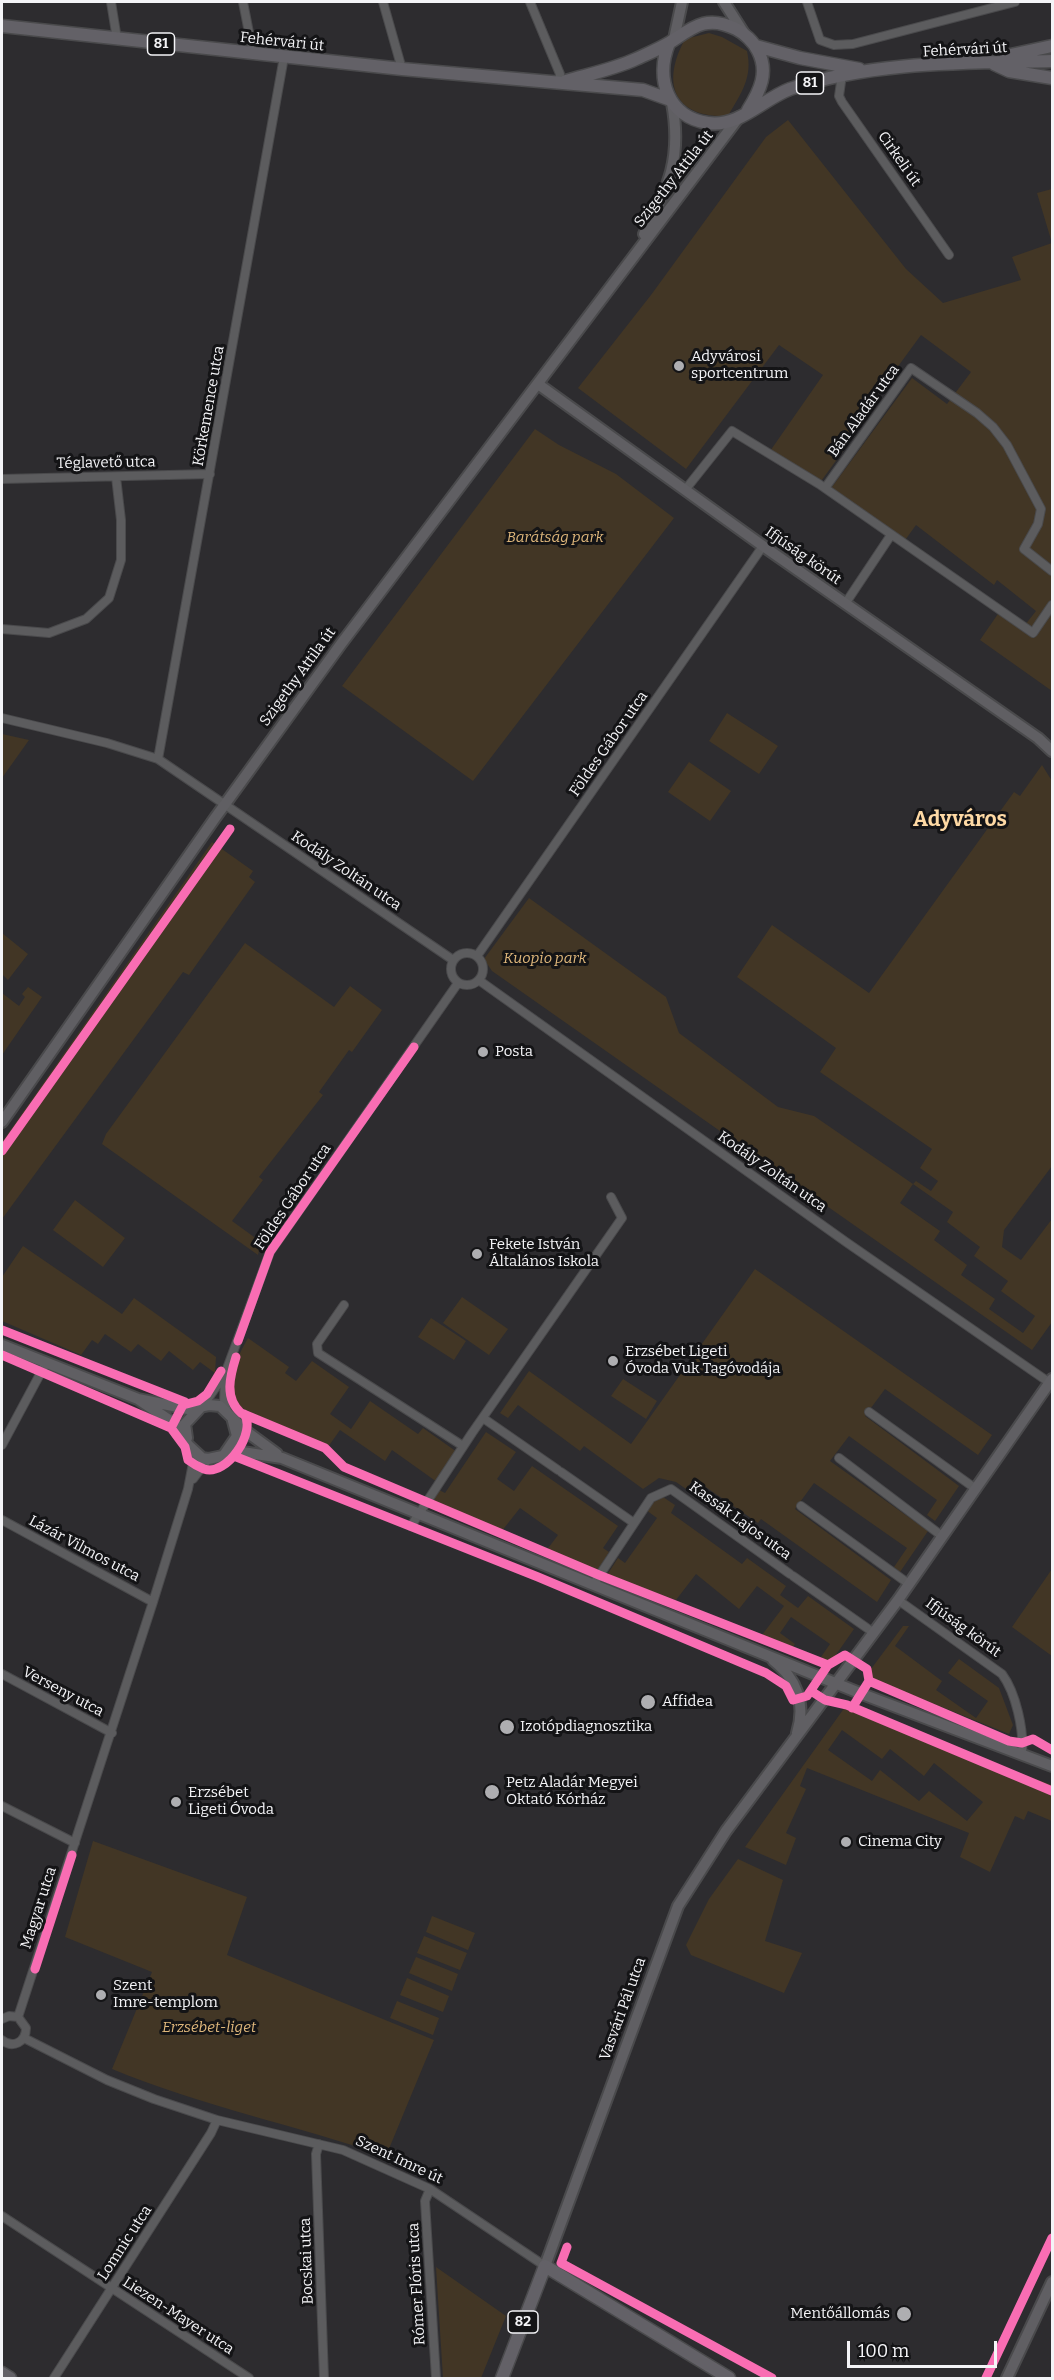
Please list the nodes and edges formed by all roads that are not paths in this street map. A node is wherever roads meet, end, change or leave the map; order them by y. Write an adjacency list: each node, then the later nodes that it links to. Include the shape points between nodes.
1 (111, 2): 11 (street)
2 (243, 2): 15 (street)
3 (383, 2): 19 (street)
4 (530, 2): 23 (street, via 560,74)
5 (682, 2): 12 (street)
6 (724, 2): 10 (street)
7 (807, 2): 8 (street, via 820,40 834,45 853,44)
8 (1015, 2)
9 (2, 27): 11 (main road, Fehérvári út / 81)
10 (745, 35): 12 (main road, Fehérvári út / 81, via 728,26 708,23 688,28); 13 (main road, Fehérvári út / 81)
11 (117, 39): 15 (main road, Fehérvári út / 81)
12 (672, 41): 23 (main road, Fehérvári út / 81, via 620,65); 24 (main road, via 663,66)
13 (756, 46): 20 (main road, Fehérvári út / 81, via 824,64); 25 (main road, via 764,70 762,85)
14 (1053, 46): 18 (main road)
15 (253, 53): 16 (main road, Fehérvári út / 81)
16 (284, 57): 19 (main road, Fehérvári út / 81); 29 (street, Körkemence utca)
17 (1053, 61): 18 (main road, Fehérvári út / 81)
18 (991, 63): 20 (main road, Fehérvári út / 81); 22 (main road, via 1009,71)
19 (402, 69): 23 (main road, Fehérvári út / 81)
20 (879, 71): 21 (main road, Fehérvári út / 81)
21 (842, 75): 25 (main road, Fehérvári út / 81, via 788,90); 26 (street, Cirkeli út, via 842,102)
22 (1053, 78)
23 (559, 83): 24 (main road, Fehérvári út / 81, via 643,90)
24 (670, 101): 25 (main road, Fehérvári út / 81, via 688,117 710,124 721,124); 27 (street, Szigethy Attila út, via 676,126 676,156 664,193)
25 (743, 114): 27 (street, Szigethy Attila út)
26 (949, 255)
27 (632, 258): 28 (street, Szigethy Attila út)
28 (538, 384): 33 (street, Ifjúság körút); 43 (street, Szigethy Attila út)
29 (210, 474): 30 (street, Téglavető utca); 42 (street, Körkemence utca)
30 (116, 477): 31 (street, Téglavető utca); 39 (street, via 121,560 109,597 86,619 49,633)
31 (2, 479)
32 (825, 488): 33 (street, via 732,430); 34 (street); 36 (street, Bán Aladár utca, via 911,368 977,413 1004,440 1041,508 1038,524 1024,549)
33 (685, 490): 35 (street, Ifjúság körút)
34 (891, 535): 37 (street); 38 (street, via 1033,633)
35 (762, 546): 37 (street, Ifjúság körút); 44 (street, Földes Gábor utca)
36 (1053, 571)
37 (845, 604): 41 (street, Ifjúság körút)
38 (1053, 604)
39 (2, 629)
40 (2, 718): 42 (street, Kodály Zoltán utca)
41 (1053, 751)
42 (158, 759): 43 (street, Kodály Zoltán utca)
43 (225, 804): 45 (street, Kodály Zoltán utca); 48 (street, Szigethy Attila út)
44 (477, 956): 45 (street, via 464,953); 46 (street, via 483,966)
45 (453, 960): 47 (street, via 451,972)
46 (480, 981): 47 (street, via 471,985); 54 (street, Kodály Zoltán utca, via 846,1242)
47 (458, 983): 53 (street, Földes Gábor utca, via 270,1252)
48 (2, 1122)
49 (611, 1197): 59 (street, via 622,1218)
50 (344, 1305): 61 (street, via 317,1344 318,1353)
51 (2, 1345): 52 (street)
52 (46, 1364): 55 (street); 60 (street)
53 (225, 1374): 56 (street, Földes Gábor utca); 58 (street, Földes Gábor utca, via 224,1402)
54 (1051, 1381): 67 (street)
55 (138, 1399): 56 (street, via 188,1409); 62 (street, via 178,1426)
56 (202, 1407): 58 (street, via 216,1405); 62 (street, via 185,1424)
57 (869, 1412): 67 (street)
58 (230, 1415): 63 (street, via 237,1436); 64 (street)
59 (483, 1418): 61 (street); 72 (street)
60 (2, 1445)
61 (463, 1446): 70 (street)
62 (190, 1448): 66 (street, via 197,1456); 68 (street, Magyar utca, via 192,1471)
63 (224, 1455): 64 (street, via 256,1452); 66 (street)
64 (282, 1458): 70 (street)
65 (839, 1458): 74 (street)
66 (208, 1459): 68 (street, Magyar utca, via 195,1473)
67 (976, 1489): 74 (street)
68 (185, 1497): 78 (street, Magyar utca)
69 (801, 1506): 75 (street)
70 (418, 1514): 73 (street); 76 (street)
71 (2, 1520): 78 (street, Lázár Vilmos utca)
72 (634, 1523): 76 (street); 79 (street, Kassák Lajos utca, via 651,1498 671,1489)
73 (411, 1526)
74 (942, 1536): 75 (street)
75 (909, 1584): 77 (street)
76 (593, 1585): 80 (street)
77 (898, 1600): 79 (street); 85 (street, Ifjúság körút, via 1002,1674 1016,1713)
78 (153, 1602): 83 (street, Magyar utca)
79 (874, 1633): 82 (street)
80 (761, 1652): 82 (street); 84 (street, via 785,1670 799,1693 800,1722)
81 (2, 1674): 83 (street, Verseny utca)
82 (837, 1683): 84 (street, Vasvári Pál utca); 85 (street)
83 (111, 1733): 88 (street, Magyar utca)
84 (793, 1745): 97 (street, Vasvári Pál utca, via 726,1831 678,1906)
85 (1022, 1753): 86 (street)
86 (1053, 1766)
87 (2, 1806): 88 (street)
88 (75, 1843): 89 (street, Magyar utca)
89 (18, 2017): 90 (street); 91 (street, via 25,2025)
90 (2, 2019)
91 (24, 2038): 92 (street, via 15,2044); 93 (street, Szent Imre út, via 106,2080)
92 (2, 2044)
93 (217, 2120): 94 (street, Szent Imre út); 99 (street, Lomnic utca)
94 (319, 2144): 95 (street, Szent Imre út, via 343,2150); 104 (street, Bocskai utca, via 316,2154)
95 (430, 2189): 97 (street, Szent Imre út); 105 (street, Rómer Flóris utca, via 425,2201)
96 (2, 2216): 99 (street, Liezen-Mayer utca)
97 (545, 2266): 106 (main road, Vasvári Pál utca / 82); 107 (main road, Szent Imre út)
98 (1053, 2282): 108 (street)
99 (112, 2290): 102 (street, Lomnic utca); 103 (street, Liezen-Mayer utca)
100 (2, 2373): 101 (main road)
101 (10, 2379)
102 (54, 2379)
103 (249, 2379)
104 (324, 2379)
105 (436, 2379)
106 (502, 2379)
107 (729, 2379)
108 (1007, 2379)

